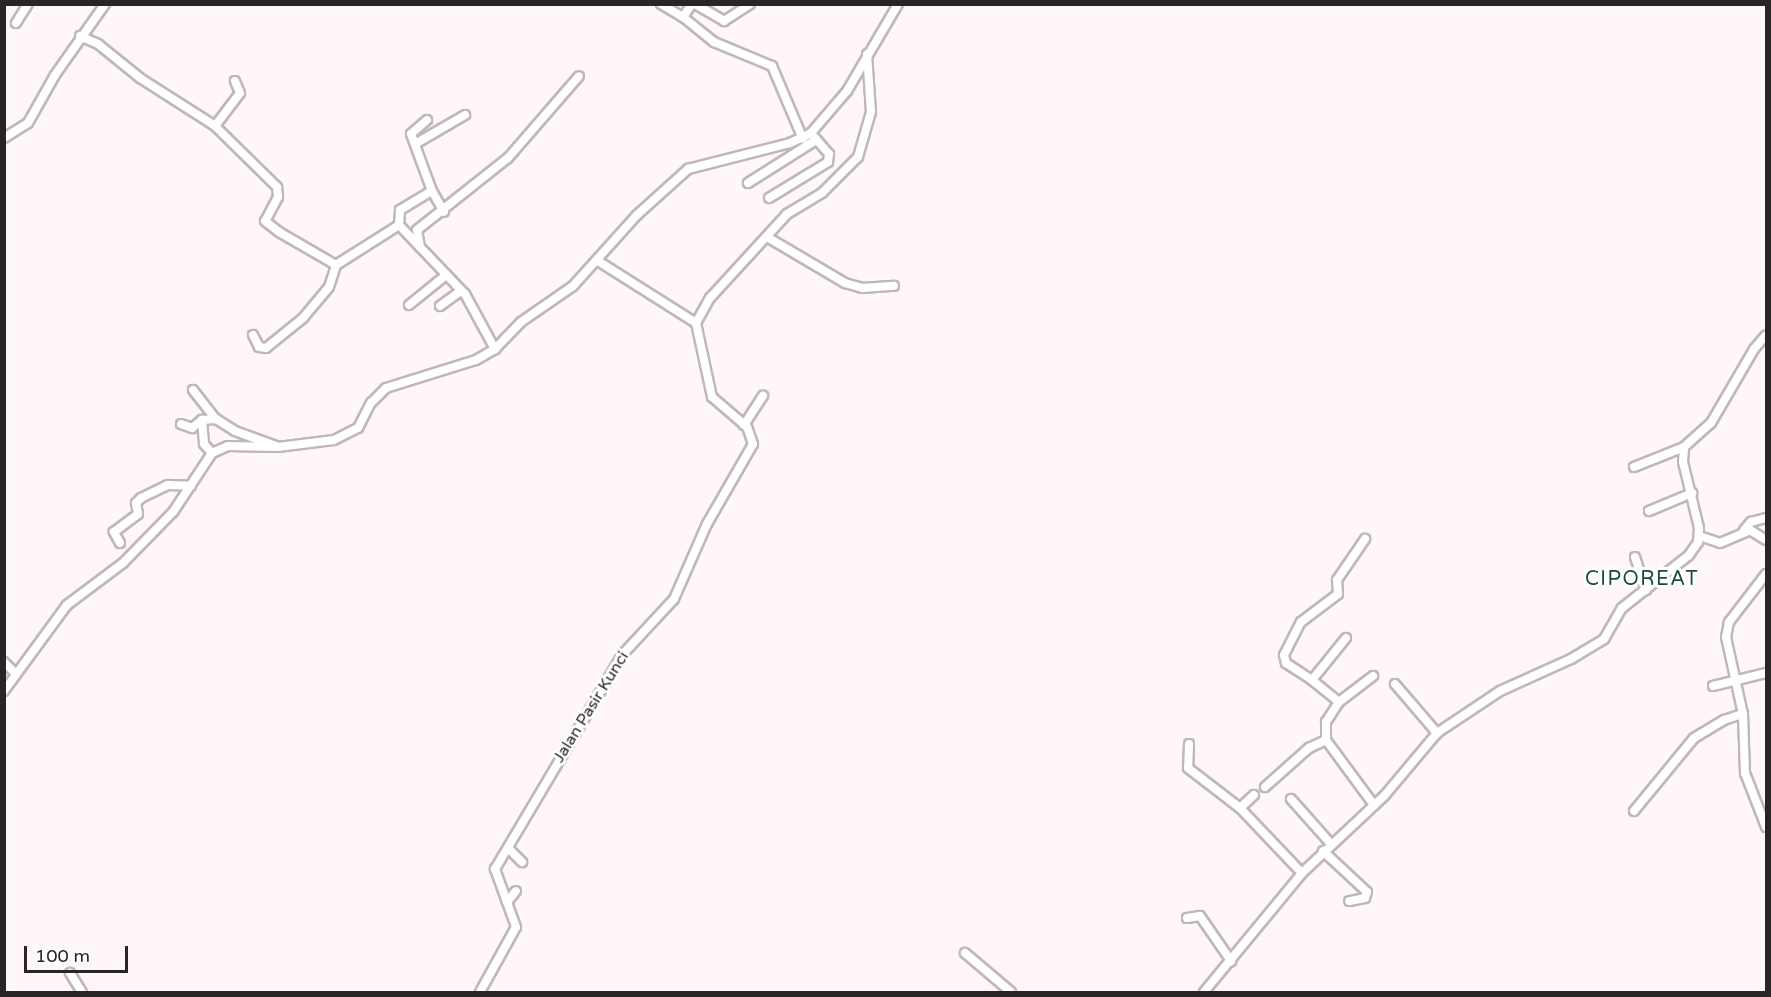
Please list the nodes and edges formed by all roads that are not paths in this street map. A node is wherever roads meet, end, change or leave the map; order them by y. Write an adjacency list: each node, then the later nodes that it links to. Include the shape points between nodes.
1 (28, 4): 8 (street)
2 (661, 4): 7 (street)
3 (694, 4): 4 (street, via 724,21); 7 (street)
4 (750, 4)
5 (898, 4): 10 (street)
6 (101, 6): 9 (street)
7 (683, 17): 18 (street, via 714,42 772,66)
8 (16, 23)
9 (80, 36): 15 (street, via 98,44 140,78); 17 (street, via 28,123)
10 (867, 53): 16 (street, via 847,91); 25 (street, via 871,112 858,157 822,194 787,214)
11 (579, 76): 23 (street, via 508,158)
12 (236, 81): 15 (street, via 240,93)
13 (465, 115): 19 (street)
14 (427, 120): 19 (street, via 411,134)
15 (215, 126): 28 (street, via 277,187 278,197 265,222)
16 (814, 137): 18 (street); 20 (street); 22 (street, via 829,154 828,162)
17 (4, 138)
18 (802, 139): 27 (street, via 688,169 637,215)
19 (415, 144): 21 (street)
20 (748, 183)
21 (432, 190): 23 (street); 24 (street, via 400,210)
22 (769, 198)
23 (444, 212): 26 (street, via 417,231)
24 (399, 225): 26 (street); 28 (street)
25 (767, 237): 30 (street, via 845,283 862,288); 34 (street, via 710,298)
26 (420, 249): 29 (street)
27 (598, 261): 34 (street); 37 (street, via 569,289 521,322)
28 (336, 265): 35 (street, via 329,287 303,318 262,349)
29 (446, 275): 31 (street); 32 (street)
30 (894, 286)
31 (461, 291): 33 (street); 37 (street)
32 (409, 305)
33 (440, 306)
34 (696, 323): 43 (street, via 712,397)
35 (253, 335)
36 (1767, 335): 45 (street, via 1754,349 1711,423)
37 (495, 349): 44 (street, via 476,360 386,388 371,403 358,428 343,436)
38 (193, 390): 40 (street)
39 (763, 396): 43 (street)
40 (216, 419): 41 (street); 44 (street, via 235,431)
41 (202, 420): 42 (street, via 192,428); 46 (street, via 204,444)
42 (181, 424)
43 (744, 425): 83 (street, Jalan Pasir Kunci, via 753,439 751,450 707,524 674,599 622,655)
44 (278, 447): 46 (street, via 228,446)
45 (1684, 447): 47 (street); 49 (street, via 1683,462)
46 (212, 453): 48 (street)
47 (1634, 466)
48 (191, 486): 56 (street, via 168,485 141,498 136,503 138,514 114,532); 63 (street, via 173,512 130,557 67,605)
49 (1692, 492): 50 (street); 53 (street)
50 (1649, 511)
51 (1767, 518): 52 (street, via 1751,522)
52 (1744, 530): 53 (street, via 1720,543); 55 (street)
53 (1699, 536): 59 (street, via 1680,564)
54 (1365, 540): 65 (street, via 1337,580 1338,594 1301,622 1284,655 1286,663)
55 (1767, 540)
56 (120, 543)
57 (1635, 557): 59 (street)
58 (1767, 574): 66 (street, via 1728,627)
59 (1646, 590): 72 (street, via 1622,608 1604,639 1571,659 1500,691)
60 (1346, 638): 65 (street)
61 (4, 662): 63 (street)
62 (1767, 673): 66 (street)
63 (16, 674): 69 (street)
64 (1373, 676): 70 (street)
65 (1312, 680): 70 (street)
66 (1734, 681): 68 (street); 71 (street)
67 (1395, 684): 72 (street)
68 (1713, 686)
69 (4, 691)
70 (1338, 702): 73 (street, via 1326,722)
71 (1743, 714): 80 (street, via 1694,738); 81 (street, via 1745,773)
72 (1437, 733): 78 (street)
73 (1326, 740): 75 (street, via 1309,748); 78 (street)
74 (1190, 744): 79 (street, via 1188,768)
75 (1266, 787)
76 (1254, 795): 79 (street)
77 (1291, 799): 82 (street)
78 (1374, 805): 82 (street)
79 (1240, 808): 86 (street)
80 (1634, 812)
81 (1767, 826)
82 (1330, 843): 84 (street)
83 (508, 848): 85 (street); 89 (street, Jalan Pasir Kunci, via 495,869)
84 (1323, 850): 86 (street); 88 (street, via 1367,892 1365,898)
85 (522, 862)
86 (1302, 873): 92 (street)
87 (516, 891): 89 (street)
88 (1349, 901)
89 (507, 902): 95 (street, Jalan Pasir Kunci, via 516,927)
90 (1187, 918): 92 (street, via 1200,916)
91 (965, 953): 96 (street)
92 (1231, 961): 97 (street)
93 (70, 973): 94 (street)
94 (82, 993)
95 (480, 993)
96 (1011, 993)
97 (1204, 993)

